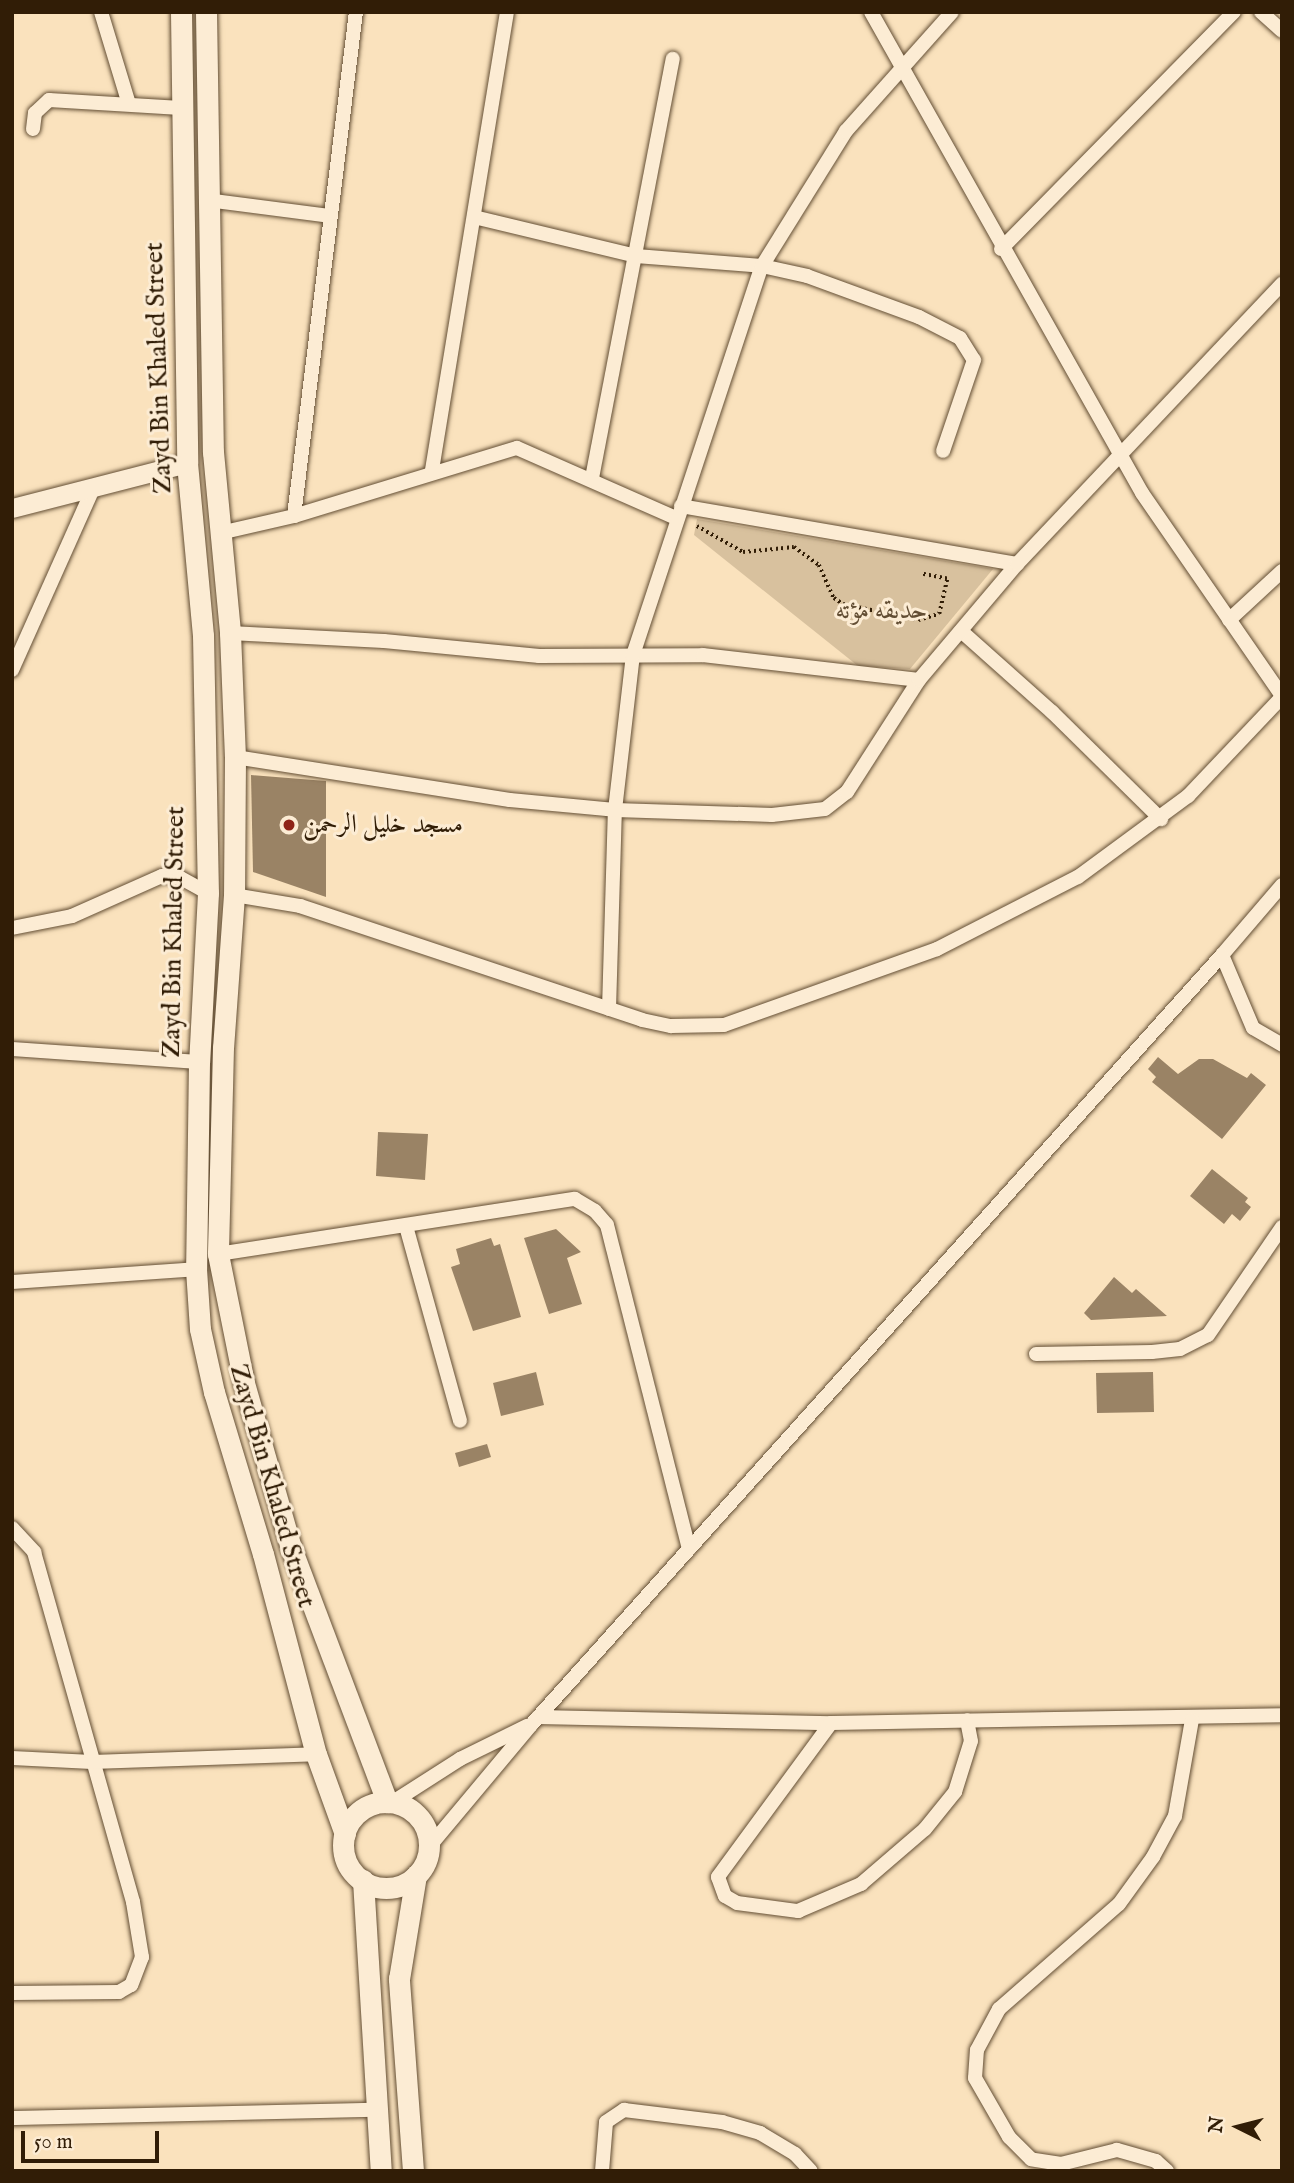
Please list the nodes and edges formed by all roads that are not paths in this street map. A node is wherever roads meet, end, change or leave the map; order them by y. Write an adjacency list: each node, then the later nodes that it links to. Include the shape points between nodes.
1 (102, 12): 13 (street)
2 (181, 12): 14 (main road, Zayd Bin Khaled Street)
3 (206, 12): 16 (main road, Zayd Bin Khaled Street)
4 (356, 12): 17 (street)
5 (507, 12): 18 (street)
6 (871, 12): 12 (street)
7 (952, 12): 12 (street)
8 (1234, 12): 19 (street)
9 (1261, 12): 10 (street)
10 (1282, 31)
11 (673, 59): 20 (street)
12 (900, 68): 19 (street); 21 (street, via 846,131)
13 (129, 104): 14 (street); 15 (street, via 49,100 35,113)
14 (181, 108): 25 (main road, Zayd Bin Khaled Street)
15 (33, 129)
16 (207, 201): 17 (street); 32 (main road, Zayd Bin Khaled Street, via 213,452)
17 (330, 216): 31 (street)
18 (474, 217): 20 (street); 26 (street)
19 (1001, 249): 24 (street)
20 (636, 257): 21 (street); 27 (street)
21 (762, 266): 23 (street, via 807,276 919,317 966,344 974,360); 30 (street)
22 (1282, 284): 24 (street)
23 (943, 451)
24 (1121, 454): 33 (street); 35 (street)
25 (187, 463): 28 (street); 46 (main road, Zayd Bin Khaled Street, via 203,635)
26 (432, 470): 27 (street, via 517,448); 31 (street)
27 (592, 478): 30 (street)
28 (92, 491): 29 (street); 39 (street)
29 (12, 508)
30 (678, 512): 33 (street); 38 (street)
31 (294, 516): 32 (street)
32 (220, 533): 37 (main road, Zayd Bin Khaled Street)
33 (1017, 564): 36 (street)
34 (1282, 571): 35 (street)
35 (1229, 620): 41 (street)
36 (961, 631): 40 (street); 44 (street)
37 (230, 633): 38 (street, via 540,656); 42 (main road, Zayd Bin Khaled Street)
38 (633, 655): 40 (street, via 703,655); 43 (street)
39 (12, 670)
40 (919, 680): 43 (street, via 847,792 825,809 772,815)
41 (1282, 697): 44 (street)
42 (235, 757): 43 (street, via 510,800); 47 (main road, Zayd Bin Khaled Street)
43 (615, 810): 50 (street)
44 (1161, 819): 50 (street, via 1078,877 937,949 746,1020 671,1026)
45 (1282, 886): 49 (street)
46 (208, 893): 48 (street, via 180,877 162,876 72,916); 53 (main road, Zayd Bin Khaled Street)
47 (234, 895): 50 (street, via 300,906); 56 (main road, Zayd Bin Khaled Street, via 223,1047)
48 (12, 928)
49 (1222, 955): 51 (street, via 1253,1028); 62 (street)
50 (609, 1009)
51 (1282, 1045)
52 (12, 1049): 53 (street)
53 (199, 1062): 57 (main road, Zayd Bin Khaled Street)
54 (406, 1226): 56 (street); 60 (street); 62 (street, via 575,1199 595,1211 607,1225)
55 (1282, 1227): 59 (street, via 1208,1335 1180,1349)
56 (218, 1254): 71 (main road, Zayd Bin Khaled Street, via 244,1383 290,1545)
57 (196, 1269): 58 (street); 68 (main road, Zayd Bin Khaled Street, via 200,1329 214,1392)
58 (12, 1282)
59 (1035, 1354)
60 (460, 1421)
61 (12, 1528): 70 (street, via 34,1552)
62 (689, 1549): 64 (street)
63 (1282, 1715): 66 (street)
64 (535, 1720): 67 (street); 71 (street); 73 (street)
65 (967, 1720): 66 (street); 67 (street); 67 (street, via 971,1741 955,1792 925,1829 861,1884 798,1911 737,1903 725,1896 718,1877)
66 (1192, 1720): 83 (street, via 1175,1816 1153,1857 1119,1904 999,2009 977,2049 975,2078 1009,2137 1031,2159 1061,2164 1117,2150 1156,2161)
67 (831, 1723)
68 (316, 1754): 70 (street); 72 (main road, Zayd Bin Khaled Street)
69 (12, 1758): 70 (street)
70 (92, 1762): 76 (street, via 133,1902 140,1969 131,1985 119,1992)
71 (390, 1802): 72 (main road, via 360,1811); 73 (main road, via 420,1818)
72 (345, 1834): 75 (main road, via 345,1856)
73 (429, 1847): 74 (main road)
74 (416, 1875): 75 (main road, via 390,1887); 80 (main road, via 399,1979)
75 (363, 1880): 77 (main road)
76 (12, 1993)
77 (378, 2110): 78 (street); 79 (main road)
78 (12, 2118)
79 (381, 2171)
80 (413, 2171)
81 (603, 2171): 82 (street, via 606,2122 624,2110 722,2122 760,2133 796,2154)
82 (811, 2171)
83 (1167, 2171)

